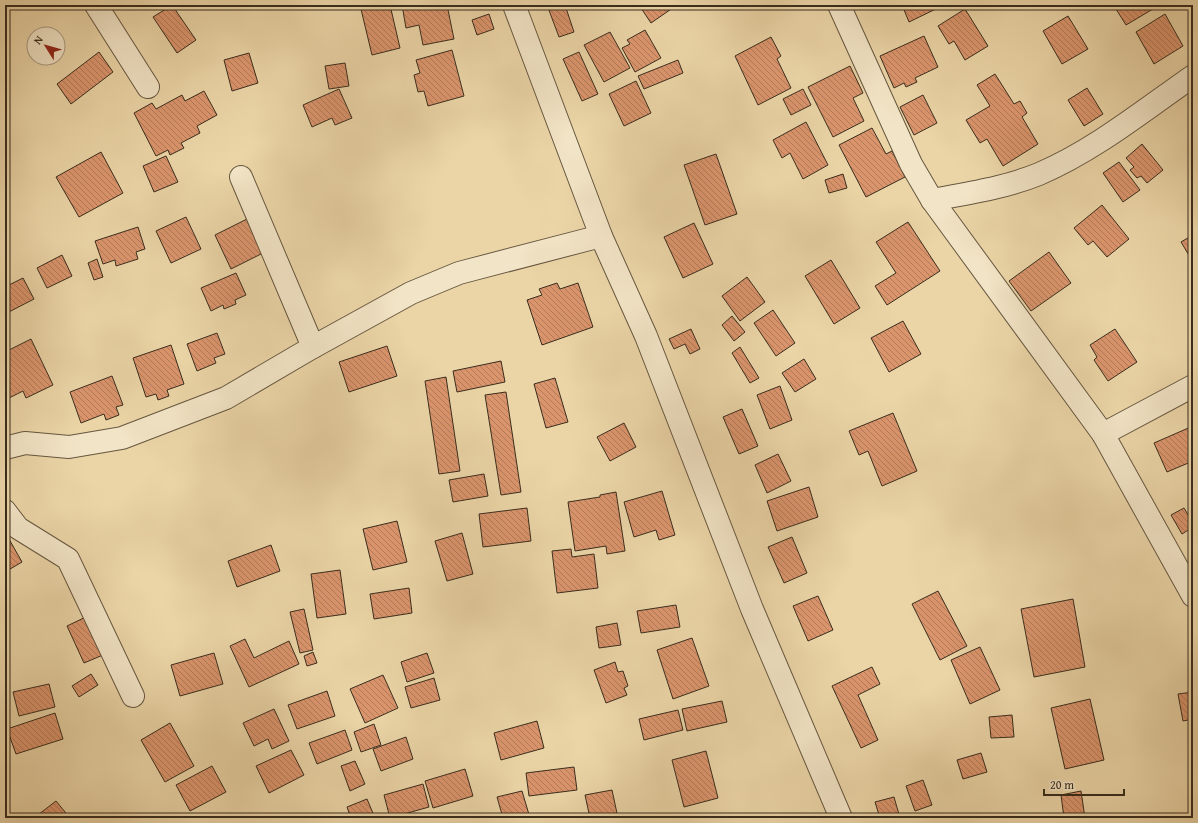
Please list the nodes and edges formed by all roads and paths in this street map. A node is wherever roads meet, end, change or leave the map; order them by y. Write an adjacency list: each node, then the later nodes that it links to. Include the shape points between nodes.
1 (96, 5): 5 (street)
2 (514, 5): 8 (street)
3 (839, 5): 7 (street, via 911,164)
4 (1193, 76): 7 (street, via 1088,148 1039,174 985,190)
5 (148, 87)
6 (241, 177): 9 (street)
7 (932, 200): 11 (street)
8 (601, 236): 9 (street, via 458,273 411,294); 16 (street, via 646,336 752,609)
9 (313, 347): 12 (street, via 226,398 122,438 69,447 26,443)
10 (1193, 386): 11 (street)
11 (1103, 434): 14 (street)
12 (5, 448)
13 (5, 511): 15 (street, via 18,528 68,559)
14 (1193, 596)
15 (133, 696)
16 (841, 818)

